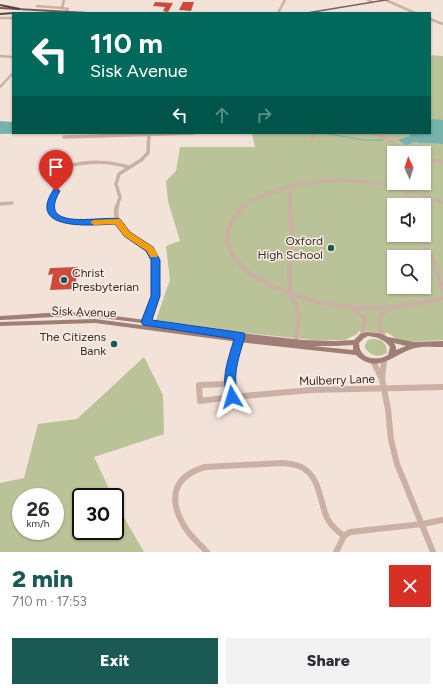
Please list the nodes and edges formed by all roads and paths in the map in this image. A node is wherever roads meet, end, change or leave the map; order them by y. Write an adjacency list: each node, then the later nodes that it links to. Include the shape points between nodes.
1 (64, 0): 8 (street)
2 (285, 0): 12 (street)
3 (387, 0): 4 (main road); 14 (street)
4 (370, 1): 13 (main road)
5 (0, 4): 10 (highway)
6 (37, 6): 8 (street)
7 (0, 8): 10 (main road)
8 (62, 8): 11 (street, via 68,9)
9 (12, 12): 15 (highway)
10 (15, 12)
11 (66, 12)
12 (279, 12)
13 (310, 12)
14 (413, 12)
15 (0, 13)
16 (0, 18): 17 (street)
17 (12, 18)
18 (431, 19): 19 (street)
19 (443, 24)
20 (0, 56): 21 (street)
21 (12, 57)
22 (12, 74): 23 (street)
23 (0, 87)
24 (149, 134): 27 (street); 33 (street, via 148,153)
25 (315, 134): 29 (street)
26 (374, 134): 30 (street)
27 (97, 135): 28 (street)
28 (64, 138)
29 (312, 139)
30 (398, 146)
31 (431, 160): 32 (street)
32 (443, 162)
33 (128, 167): 45 (street, via 117,178 120,197 116,211); 45 (street, via 112,163 69,166 50,203 54,215 69,222)
34 (387, 185): 35 (street, via 344,179)
35 (290, 186): 38 (street); 40 (street)
36 (406, 190): 41 (street)
37 (410, 190): 39 (street)
38 (275, 191): 40 (street); 48 (street, via 244,207 233,220 228,237 234,258 241,265 251,274)
39 (420, 193): 41 (street); 43 (street)
40 (289, 194): 48 (street, via 292,238 289,260)
41 (409, 198)
42 (12, 203): 44 (street)
43 (443, 203)
44 (0, 204)
45 (118, 221): 58 (street, via 127,234 150,249 156,260 156,296)
46 (424, 242): 47 (street, via 435,265)
47 (443, 291)
48 (290, 294): 50 (street, via 311,301); 63 (street, via 298,317)
49 (443, 298): 53 (street)
50 (348, 306): 51 (street); 55 (street)
51 (364, 308): 52 (street); 55 (street)
52 (373, 308): 53 (street); 56 (street)
53 (387, 308): 56 (street, via 379,315)
54 (0, 318): 58 (street, Sisk Avenue, via 81,315)
55 (364, 318): 59 (street)
56 (378, 322): 61 (street)
57 (0, 324): 58 (street, Sisk Avenue, via 96,321)
58 (145, 325): 60 (street, Sisk Avenue)
59 (362, 336): 61 (street, via 373,334); 62 (street)
60 (240, 338): 63 (street, Sisk Avenue); 71 (street)
61 (385, 338): 65 (street); 67 (street, via 393,347)
62 (356, 342): 63 (street, Sisk Avenue); 66 (street)
63 (296, 344): 66 (street, Sisk Avenue)
64 (443, 344): 65 (street)
65 (414, 345): 67 (street)
66 (358, 353): 68 (street, Sisk Avenue)
67 (391, 356): 69 (street)
68 (373, 361): 69 (street, Sisk Avenue); 70 (street)
69 (384, 361): 70 (street)
70 (382, 379): 73 (street)
71 (229, 384): 74 (street); 74 (street, Mulberry Lane, via 199,385 200,401)
72 (443, 387): 73 (street, Mulberry Lane)
73 (384, 389): 74 (street, Mulberry Lane, via 311,390); 76 (street, via 394,454)
74 (232, 397)
75 (443, 520): 76 (street)
76 (422, 524): 77 (street, via 362,529); 80 (street)
77 (344, 536): 78 (street, via 328,520 317,484 300,468 282,463 195,468 184,475 176,489 177,511 186,530); 79 (street)
78 (208, 552)
79 (336, 552)
80 (433, 552)

